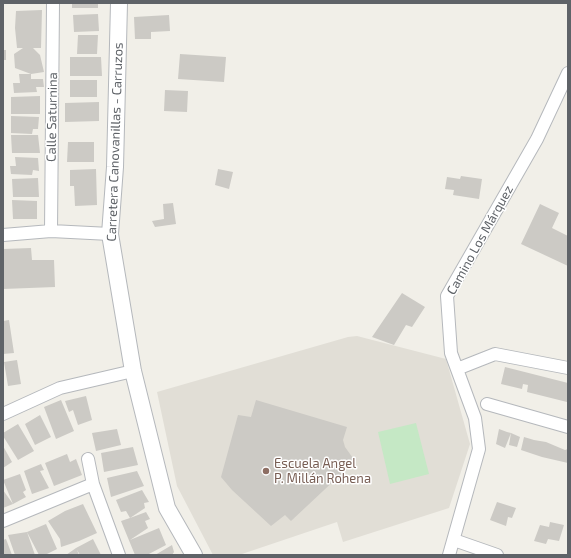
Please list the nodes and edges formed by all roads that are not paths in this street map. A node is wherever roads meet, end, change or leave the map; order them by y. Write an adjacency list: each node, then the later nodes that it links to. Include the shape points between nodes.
1 (53, 3): 4 (street, Calle Saturnina)
2 (119, 3): 5 (street, Carretera Canovanillas - Carruzos, via 115,167)
3 (568, 73): 8 (street, Camino Los Márquez, via 537,139 447,296 451,353)
4 (51, 231): 5 (street); 6 (street)
5 (110, 234): 9 (street, Carretera Canovanillas - Carruzos)
6 (3, 235)
7 (568, 368): 8 (street, via 495,354)
8 (457, 369): 16 (street, Camino Los Márquez, via 475,418 480,449)
9 (133, 371): 11 (street, via 60,388); 18 (street, Carretera Canovanillas - Carruzos, via 167,508)
10 (487, 404): 12 (street)
11 (3, 414)
12 (568, 427)
13 (88, 459): 14 (street)
14 (93, 484): 15 (street); 17 (street)
15 (3, 521)
16 (454, 540): 19 (street, Camino Los Márquez); 20 (street)
17 (119, 555)
18 (194, 555)
19 (449, 555)
20 (497, 555)

